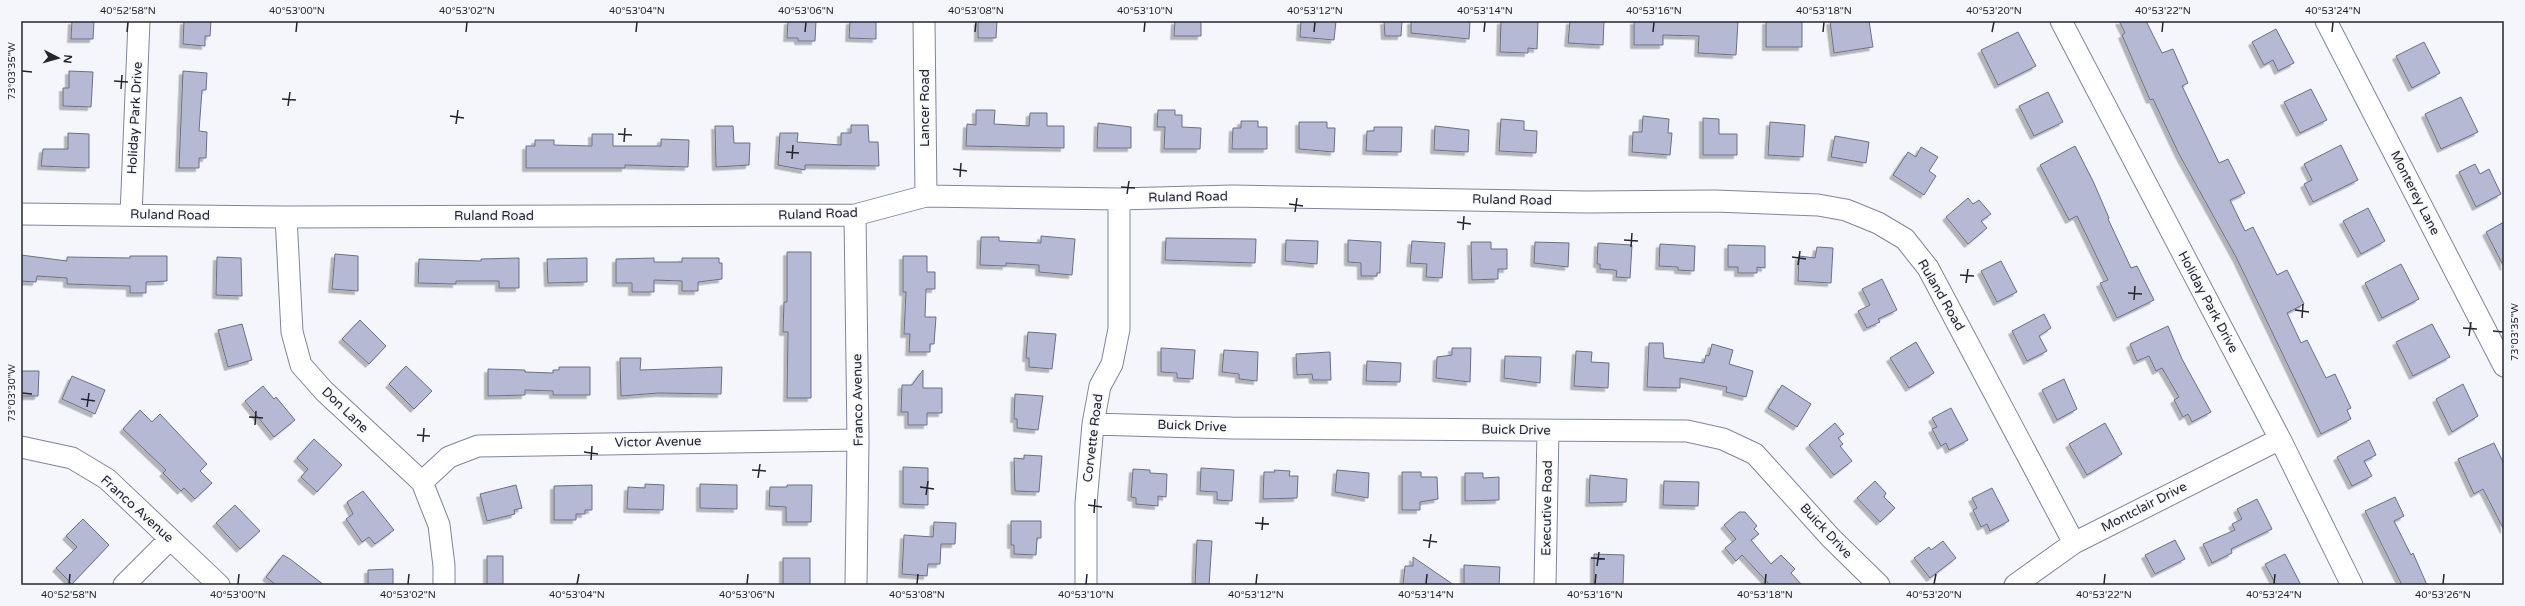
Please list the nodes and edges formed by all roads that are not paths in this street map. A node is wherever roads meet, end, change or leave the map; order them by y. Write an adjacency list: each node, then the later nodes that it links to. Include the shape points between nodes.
1 (139, 21): 8 (street, Holiday Park Drive)
2 (924, 21): 5 (street, Lancer Road)
3 (2061, 21): 14 (street, Holiday Park Drive)
4 (2326, 21): 11 (street, Monterey Lane)
5 (926, 196): 6 (street, Ruland Road); 9 (street, Ruland Road)
6 (1119, 199): 12 (street, Corvette Road, via 1119,329 1112,364 1100,386); 19 (street, Ruland Road, via 1232,196 1586,202 1715,201 1818,205 1846,210 1878,223 1905,239 1928,268)
7 (21, 214): 8 (street, Ruland Road)
8 (131, 215): 10 (street, Ruland Road)
9 (855, 215): 10 (street, Ruland Road); 15 (street, Franco Avenue)
10 (286, 217): 17 (street, Don Lane, via 292,332 301,365 324,391)
11 (2504, 366)
12 (1093, 424): 13 (street, Buick Drive); 24 (street, Corvette Road, via 1086,503)
13 (1548, 431): 25 (street, Executive Road); 26 (street, Buick Drive, via 1687,431 1723,439 1755,454 1831,538)
14 (2280, 439): 19 (street, Montclair Drive); 28 (street, Holiday Park Drive)
15 (858, 440): 17 (street, Victor Avenue, via 478,446 449,457); 23 (street, Franco Avenue)
16 (21, 447): 18 (street, Franco Avenue, via 78,461 107,479)
17 (422, 482): 22 (street, Don Lane, via 439,525)
18 (170, 539): 20 (street); 21 (street, Franco Avenue)
19 (2074, 543): 27 (street, Montclair Drive)
20 (124, 585)
21 (219, 585)
22 (444, 585)
23 (856, 585)
24 (1086, 585)
25 (1545, 585)
26 (1879, 585)
27 (2015, 585)
28 (2352, 585)

